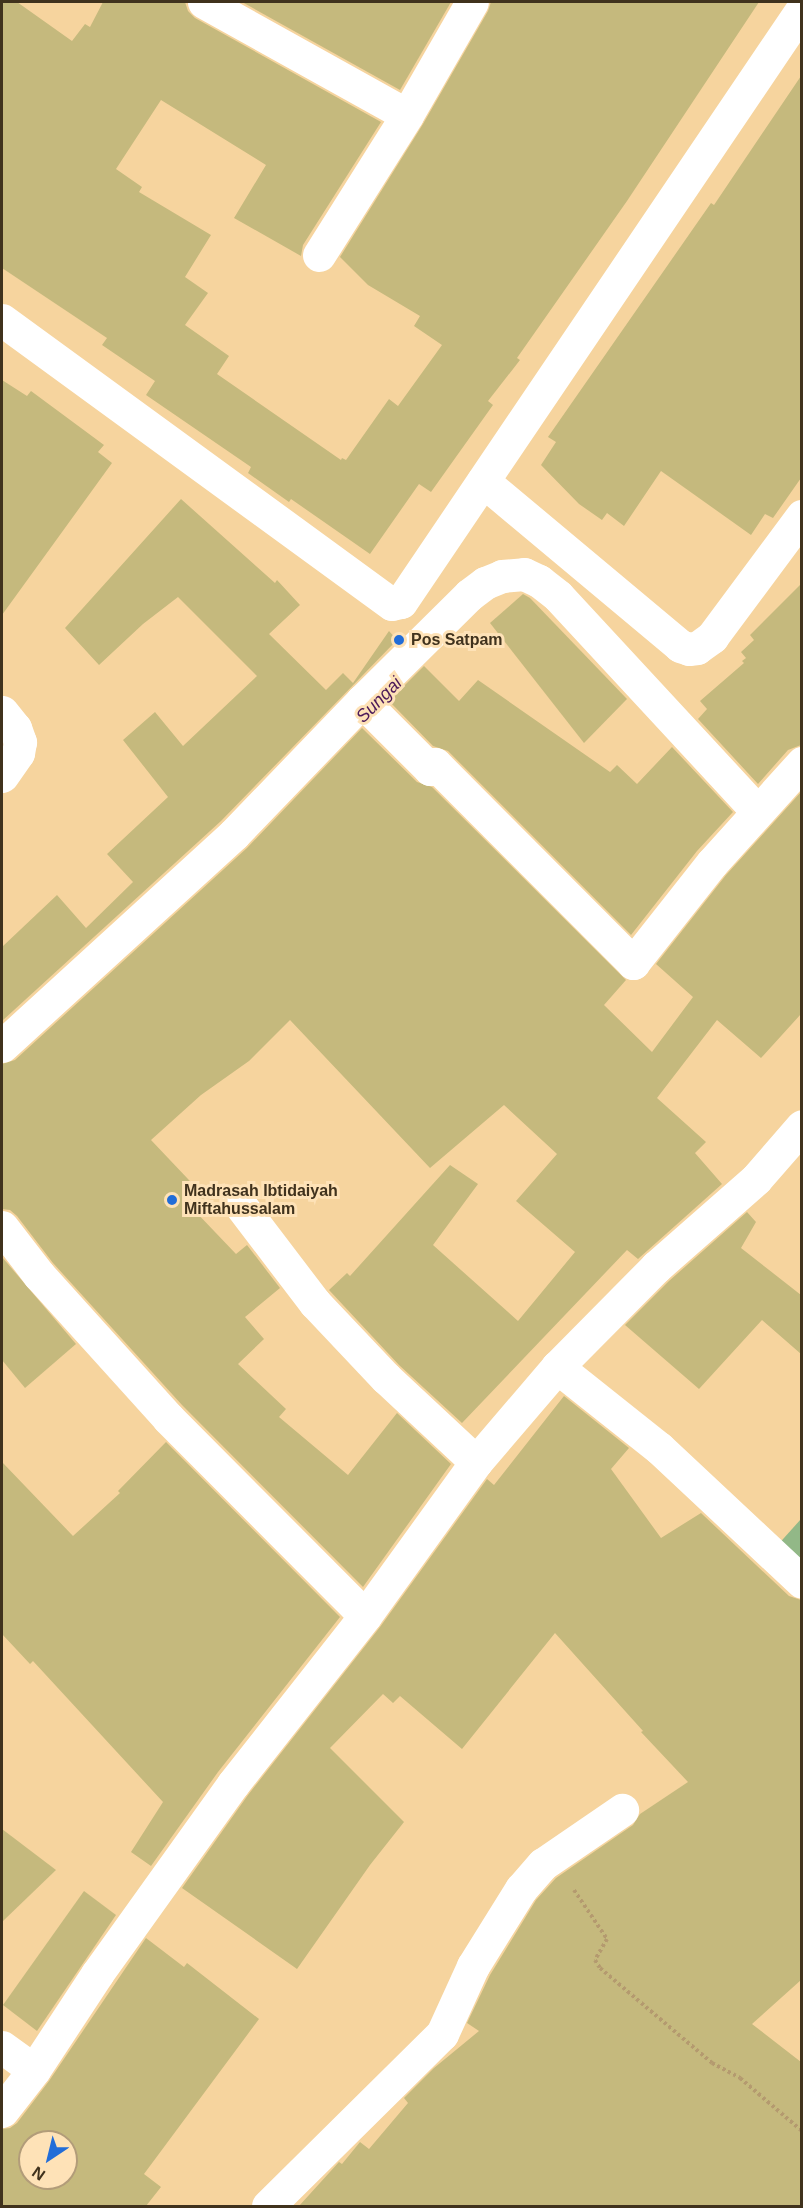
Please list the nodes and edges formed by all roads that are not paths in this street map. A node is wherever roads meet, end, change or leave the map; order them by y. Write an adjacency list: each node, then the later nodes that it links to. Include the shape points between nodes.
1 (204, 2): 4 (street)
2 (472, 2): 4 (street)
3 (801, 9): 7 (street)
4 (407, 115): 5 (street)
5 (319, 255)
6 (3, 324): 7 (street, via 392,604 401,602)
7 (483, 481): 8 (street, via 680,646 689,649 712,637)
8 (801, 516)
9 (368, 706): 13 (street, via 484,583 524,574 558,596); 13 (street, via 430,769 435,764 633,963); 14 (street)
10 (2, 712): 12 (street, via 20,742 18,753)
11 (801, 763): 13 (street)
12 (2, 776)
13 (757, 811)
14 (2, 1046)
15 (801, 1126): 18 (street, via 756,1179 656,1267)
16 (238, 1202): 19 (street, via 315,1303 386,1378)
17 (2, 1227): 21 (street, via 39,1275 168,1419)
18 (557, 1367): 19 (street); 20 (street, via 659,1448)
19 (476, 1462): 21 (street)
20 (801, 1582)
21 (365, 1616): 24 (street, via 226,1794 97,1974)
22 (622, 1810): 26 (street, via 543,1864 521,1889 472,1966 442,2034)
23 (2, 2047): 24 (street)
24 (34, 2070): 25 (street)
25 (2, 2111)
26 (268, 2206)

